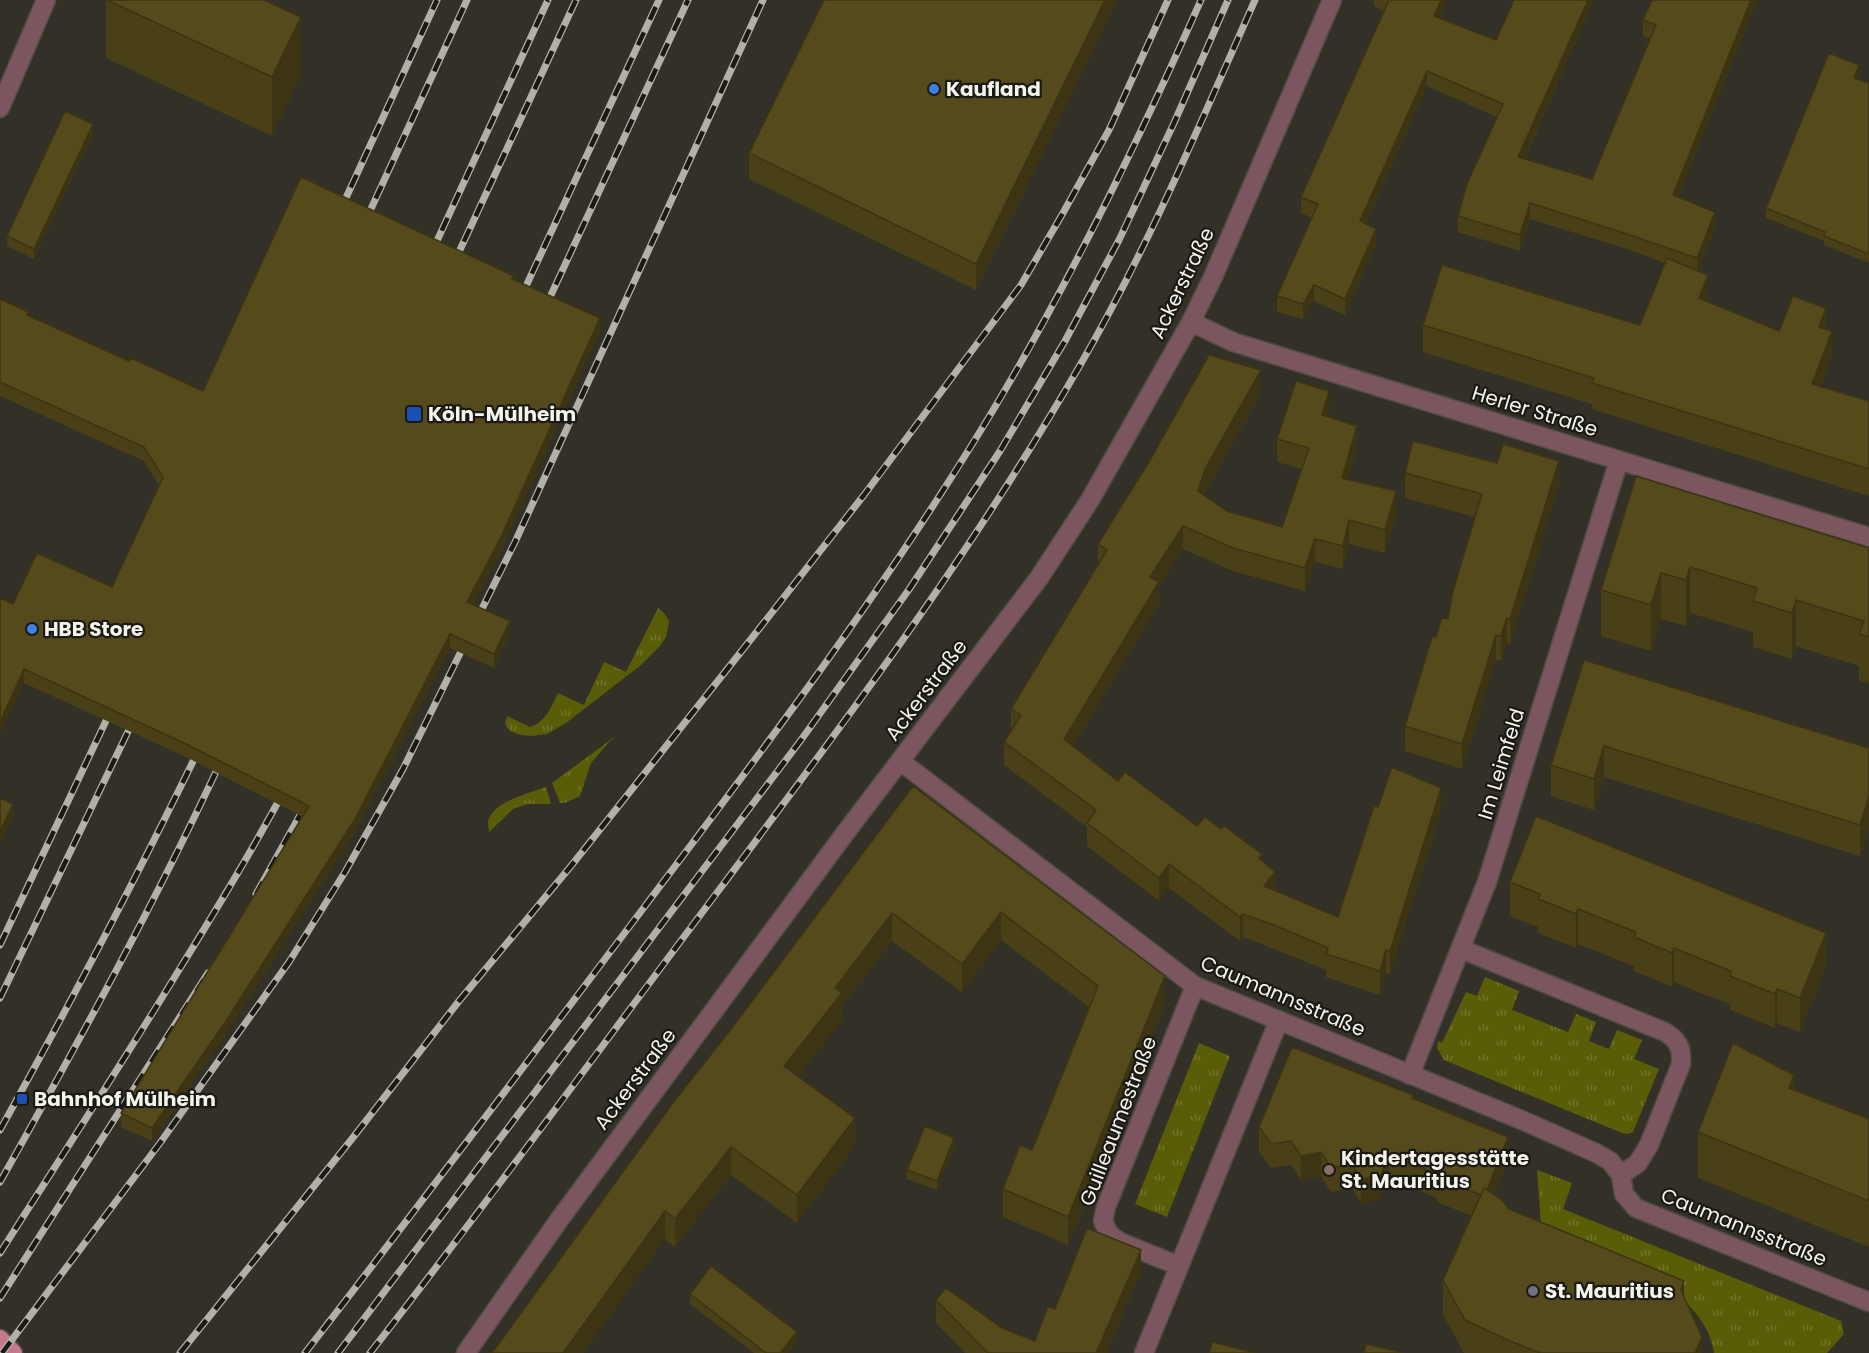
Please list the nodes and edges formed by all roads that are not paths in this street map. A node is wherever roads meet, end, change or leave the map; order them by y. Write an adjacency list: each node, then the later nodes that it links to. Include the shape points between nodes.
1 (46, 0): 3 (street)
2 (1332, 0): 4 (street, Ackerstraße)
3 (0, 108)
4 (1191, 322): 5 (street, Herler Straße, via 1233,342); 7 (street, Ackerstraße, via 1090,500 1039,578)
5 (1619, 460): 6 (street, Herler Straße); 8 (street, Im Leimfeld, via 1514,801)
6 (1869, 537)
7 (900, 761): 9 (street, Caumannsstraße); 17 (street, Ackerstraße, via 559,1220)
8 (1461, 949): 11 (street, Im Leimfeld); 12 (street, via 1677,1040 1682,1051 1681,1064 1649,1145 1638,1163)
9 (1195, 986): 10 (street, Caumannsstraße); 13 (street, Guilleaumestraße, via 1103,1221 1109,1234 1120,1242)
10 (1279, 1020): 11 (street, Caumannsstraße); 13 (street)
11 (1410, 1075): 12 (street, Caumannsstraße, via 1596,1153 1610,1161)
12 (1621, 1175): 14 (street, Caumannsstraße, via 1624,1194 1636,1208)
13 (1179, 1266): 18 (street)
14 (1869, 1302)
15 (0, 1339): 16 (main road)
16 (13, 1353)
17 (466, 1353)
18 (1144, 1353)

